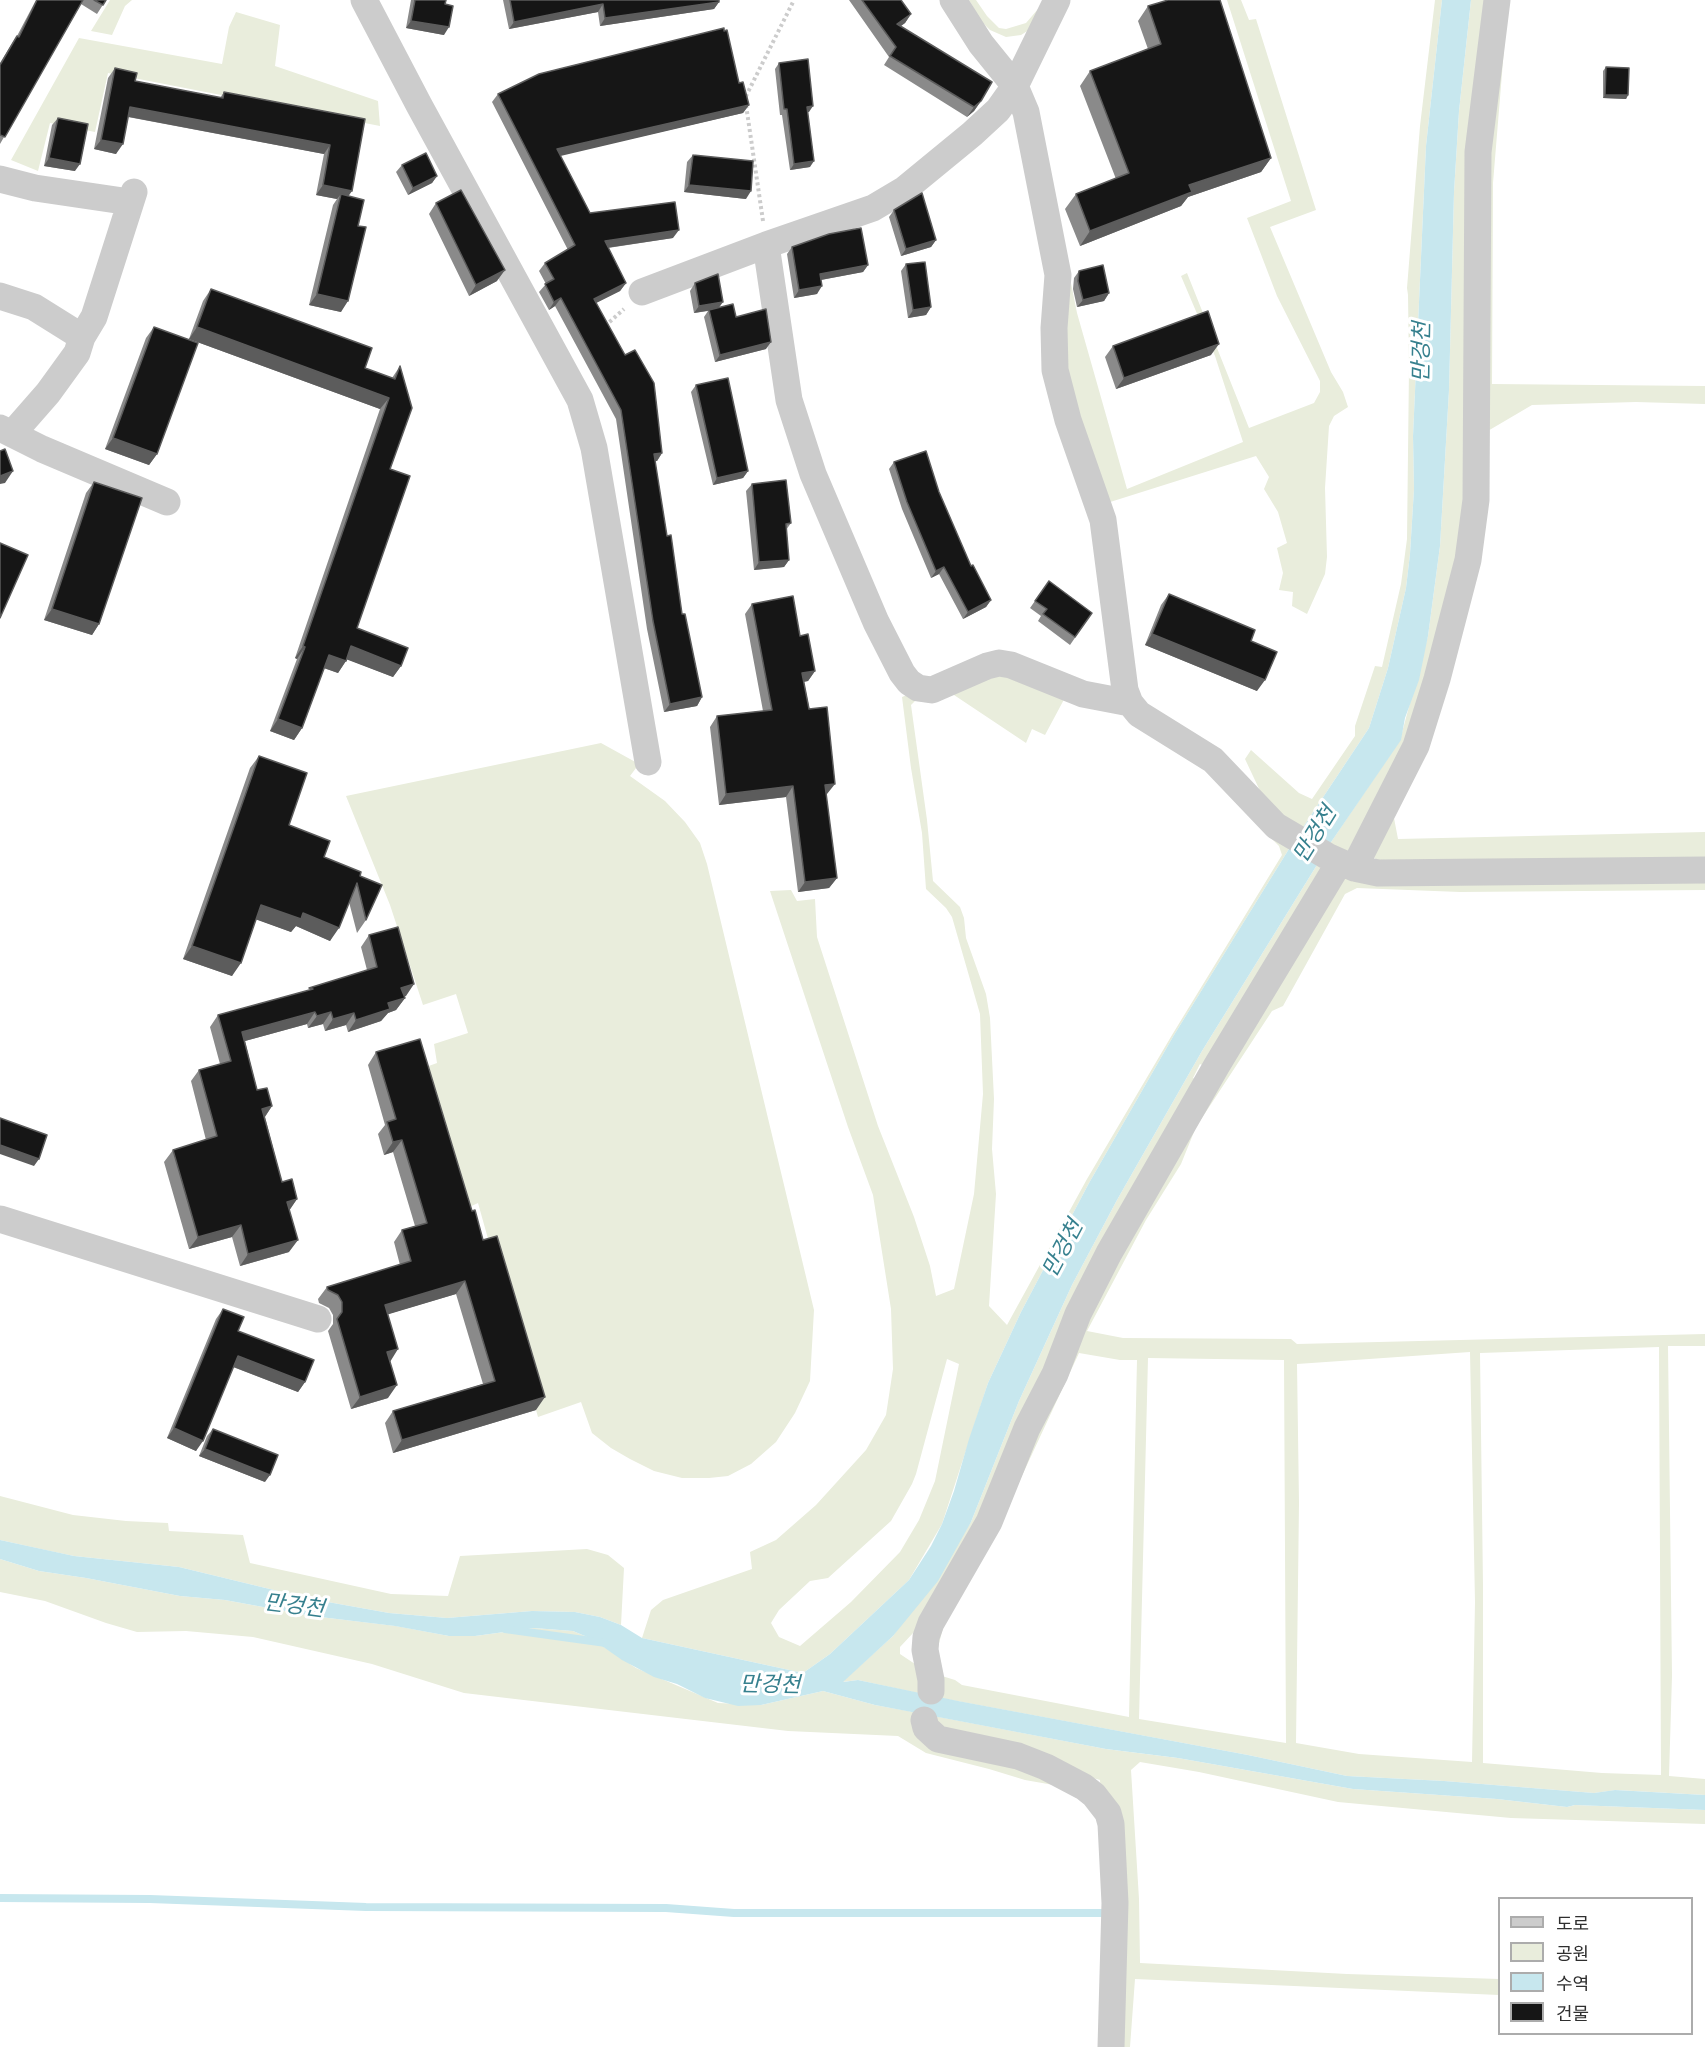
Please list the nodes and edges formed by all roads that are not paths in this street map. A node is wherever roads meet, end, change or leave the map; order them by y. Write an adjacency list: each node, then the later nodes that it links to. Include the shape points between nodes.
1 (364, 0): 14 (street, via 580,400 594,448)
2 (953, 0): 5 (street, via 981,44)
3 (1057, 0): 5 (street)
4 (1497, 0): 15 (street, via 1478,152 1476,500 1467,560 1416,746)
5 (1015, 86): 7 (street, via 998,110 905,189 873,208); 13 (street, via 1026,112 1058,275 1055,370 1103,520 1125,690)
6 (0, 179): 10 (street, via 35,188 132,197 94,317)
7 (766, 245): 8 (street); 13 (street, via 789,400 813,474 876,621 905,677 918,688 932,690 999,663 1083,694)
8 (642, 292)
9 (0, 296): 10 (street, via 34,307)
10 (82, 337): 11 (street, via 77,353 48,393)
11 (6, 430): 12 (street)
12 (167, 502)
13 (1130, 703): 15 (street, via 1139,714 1213,760 1276,826)
14 (648, 762)
15 (1340, 862): 16 (street, via 1378,873); 19 (street, via 1211,1075 1078,1314 989,1522 931,1623 925,1650)
16 (1705, 870)
17 (0, 1219): 18 (street)
18 (318, 1319)
19 (931, 1691)
20 (924, 1720): 21 (street, via 926,1728 938,1738 1018,1756 1046,1767 1084,1787 1108,1813 1115,1903)
21 (1111, 2047)

